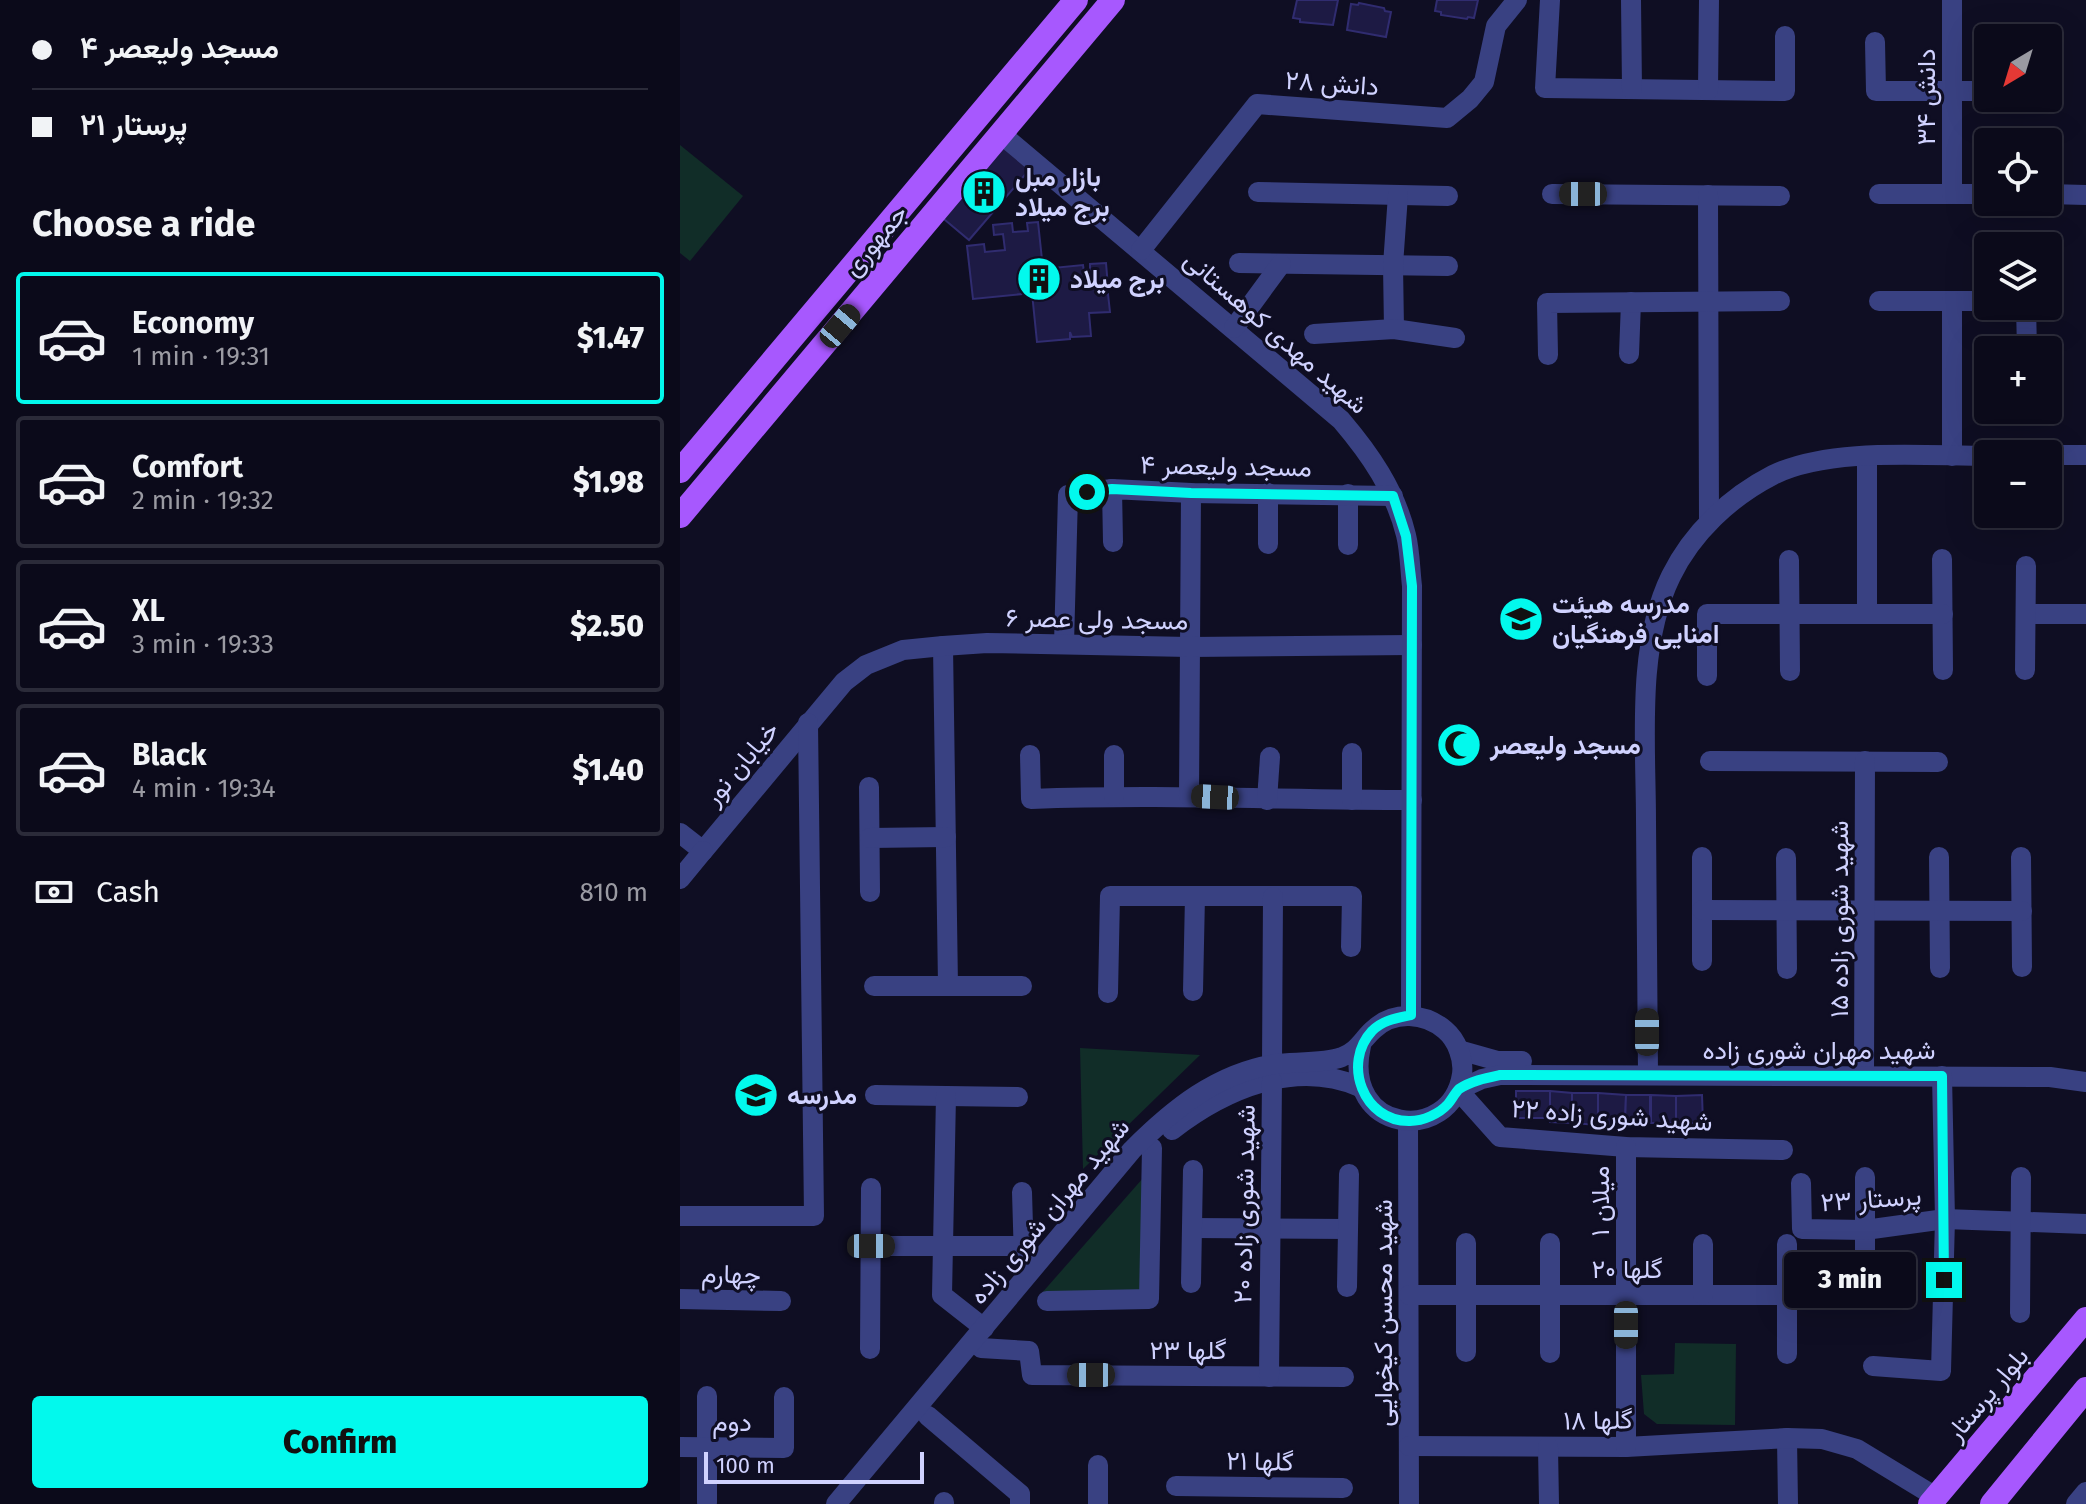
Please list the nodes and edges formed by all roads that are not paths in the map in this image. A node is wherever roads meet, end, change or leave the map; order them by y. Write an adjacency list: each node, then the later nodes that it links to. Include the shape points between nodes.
1 (1076, 0): 16 (main road, جمهوری)
2 (1113, 0): 17 (main road, جمهوری)
3 (1498, 0): 9 (street)
4 (1517, 0): 9 (street, دانش ۲۸)
5 (1550, 0): 12 (street, via 1545,88)
6 (1631, 0): 12 (street)
7 (1709, 0): 13 (street)
8 (1952, 0): 14 (street, دانش ۳۴)
9 (1496, 26): 29 (street, دانش ۲۸, via 1484,82 1447,118 1257,104)
10 (1785, 36): 13 (street, via 1785,91)
11 (1875, 42): 14 (street, via 1876,91)
12 (1632, 89): 13 (street)
13 (1708, 90)
14 (1952, 91): 15 (street); 21 (street, دانش ۳۴)
15 (1974, 91)
16 (979, 116): 17 (main road); 51 (main road, جمهوری)
17 (1001, 134): 29 (street, شهید مهدی کوهستانی); 57 (main road, جمهوری)
18 (1258, 192): 24 (street)
19 (1552, 194): 25 (street)
20 (1879, 194): 21 (street)
21 (1952, 194): 22 (street)
22 (1974, 194)
23 (2062, 194): 26 (street)
24 (1398, 195): 27 (street); 32 (street)
25 (1708, 195): 28 (street); 39 (street)
26 (2086, 195)
27 (1448, 196)
28 (1780, 196)
29 (1141, 250): 40 (street, شهید مهدی کوهستانی)
30 (1239, 263): 31 (street)
31 (1281, 264): 32 (street); 40 (street)
32 (1393, 265): 33 (street); 41 (street)
33 (1448, 266)
34 (1780, 301): 39 (street)
35 (1879, 301): 36 (street)
36 (1952, 301): 37 (street); 49 (street)
37 (1974, 301)
38 (1631, 302): 39 (street); 44 (street); 45 (street, via 1547,303)
39 (1708, 302): 58 (street)
40 (1234, 328): 56 (street, شهید مهدی کوهستانی, via 1341,420 1368,451)
41 (1394, 329): 42 (street); 43 (street)
42 (1314, 334)
43 (1455, 338)
44 (1629, 354)
45 (1548, 355)
46 (2062, 455): 47 (street)
47 (2086, 455)
48 (1867, 456): 49 (street); 58 (street, via 1821,460 1774,475); 66 (street)
49 (1952, 456): 50 (street)
50 (1974, 456)
51 (680, 471)
52 (1112, 489): 53 (street, مسجد ولیعصر ۴); 59 (street, مسجد ولیعصر ۴); 70 (street, via 1068,495)
53 (1191, 493): 54 (street, مسجد ولیعصر ۴); 73 (street)
54 (1268, 493): 55 (street, مسجد ولیعصر ۴); 60 (street)
55 (1348, 494): 56 (street, مسجد ولیعصر ۴); 61 (street)
56 (1393, 496): 71 (street, شهید مهدی کوهستانی, via 1406,536)
57 (680, 516)
58 (1709, 521): 122 (street, via 1671,575 1654,623 1646,691)
59 (1113, 542)
60 (1268, 544)
61 (1348, 545)
62 (1942, 559): 67 (street)
63 (1789, 560): 65 (street)
64 (2026, 566): 68 (street)
65 (1790, 614): 66 (street); 76 (street); 77 (street, via 1707,614)
66 (1867, 614): 67 (street)
67 (1943, 614): 74 (street)
68 (2026, 614): 69 (street); 75 (street)
69 (2086, 614)
70 (1064, 644): 72 (street, مسجد ولی عصر ۶); 73 (street, مسجد ولی عصر ۶)
71 (1412, 645): 73 (street, مسجد ولی عصر ۶); 91 (street, شهید مهدی کوهستانی)
72 (943, 646): 78 (street, مسجد ولی عصر ۶, via 903,650 866,665); 93 (street)
73 (1189, 647): 88 (street)
74 (1943, 670)
75 (2025, 670)
76 (1790, 671)
77 (1707, 676)
78 (808, 723): 95 (street, خیابان نور); 144 (street, via 814,1216)
79 (1352, 753): 90 (street)
80 (1030, 755): 87 (street, via 1031,799)
81 (1114, 755): 87 (street)
82 (1270, 757): 89 (street)
83 (1710, 761): 84 (street)
84 (1865, 761): 85 (street); 106 (street, شهید شوری زاده ۱۵)
85 (1938, 762)
86 (869, 787): 94 (street)
87 (1114, 796): 88 (street)
88 (1189, 796): 89 (street)
89 (1267, 800): 90 (street)
90 (1352, 800): 91 (street)
91 (1412, 800): 119 (street, شهید مهدی کوهستانی)
92 (680, 833): 95 (street)
93 (946, 837): 94 (street); 115 (street)
94 (870, 838): 101 (street)
95 (703, 851): 100 (street, خیابان نور)
96 (1702, 857): 104 (street)
97 (1939, 857): 107 (street)
98 (2021, 857): 108 (street)
99 (1786, 858): 105 (street)
100 (680, 879)
101 (870, 892)
102 (1195, 896): 103 (street); 117 (street); 118 (street, via 1110,896)
103 (1273, 897): 109 (street, via 1352,896); 125 (street, شهید شوری زاده ۲۰)
104 (1702, 910): 105 (street); 110 (street)
105 (1786, 911): 106 (street); 113 (street)
106 (1865, 911): 107 (street); 124 (street, شهید شوری زاده ۱۵)
107 (1939, 911): 108 (street); 112 (street)
108 (2022, 911): 111 (street)
109 (1351, 947)
110 (1702, 961)
111 (2022, 967)
112 (1940, 968)
113 (1787, 969)
114 (874, 986): 115 (street)
115 (948, 986): 116 (street)
116 (1022, 986)
117 (1193, 991)
118 (1108, 993)
119 (1411, 1015): 120 (street, via 1373,1029); 121 (street, via 1448,1032)
120 (1361, 1046): 125 (street, شهید مهران شوری زاده, via 1340,1058); 128 (street)
121 (1459, 1050): 122 (street, شهید مهران شوری زاده, via 1498,1061); 129 (street, via 1463,1070)
122 (1648, 1068): 124 (street, شهید مهران شوری زاده); 129 (street, شهید مهران شوری زاده, via 1500,1075)
123 (2086, 1068): 124 (street, شهید مهران شوری زاده, via 2051,1063)
124 (1864, 1069): 126 (street, شهید مهران شوری زاده)
125 (1272, 1073): 128 (street, شهید مهران شوری زاده, via 1338,1077); 135 (street, شهید مهران شوری زاده, via 1200,1108); 149 (street, شهید شوری زاده ۲۰); 159 (street, شهید مهران شوری زاده, via 1231,1076 1193,1096 1161,1122)
126 (1942, 1076): 127 (street, شهید مهران شوری زاده); 145 (street)
127 (2086, 1082)
128 (1360, 1087): 133 (street, via 1371,1104)
129 (1458, 1090): 133 (street, via 1446,1107 1428,1118); 134 (street, شهید شوری زاده ۲۲, via 1500,1137)
130 (875, 1095): 131 (street)
131 (946, 1096): 132 (street); 157 (street)
132 (1018, 1097)
133 (1408, 1121): 163 (street, شهید محسن کیخوایی)
134 (1626, 1147): 136 (street, شهید شوری زاده ۲۲); 166 (street, میلان ۱)
135 (1152, 1148): 171 (street, via 1149,1299); 174 (street, شهید مهران شوری زاده)
136 (1783, 1150)
137 (1193, 1170): 148 (street)
138 (1349, 1174): 150 (street)
139 (1865, 1177): 151 (street)
140 (2021, 1177): 146 (street)
141 (1801, 1183): 151 (street, پرستار ۲۳, via 1802,1229)
142 (871, 1188): 156 (street)
143 (1022, 1192): 158 (street)
144 (680, 1216)
145 (1945, 1219): 146 (street, پرستار ۲۳); 151 (street, پرستار ۲۳); 179 (street, via 1941,1371)
146 (2020, 1220): 147 (street, پرستار ۲۳); 172 (street)
147 (2086, 1224)
148 (1192, 1228): 149 (street); 160 (street)
149 (1270, 1228): 150 (street); 180 (street, شهید شوری زاده ۲۰)
150 (1348, 1229): 162 (street)
151 (1865, 1230): 161 (street)
152 (1466, 1243): 164 (street)
153 (1550, 1243): 165 (street)
154 (1703, 1244): 167 (street)
155 (1787, 1244): 168 (street)
156 (871, 1246): 157 (street); 175 (street)
157 (943, 1246): 158 (street); 174 (street, via 942,1295)
158 (1023, 1246): 159 (street)
159 (1024, 1279): 174 (street, شهید مهران شوری زاده)
160 (1191, 1283)
161 (1865, 1285)
162 (1347, 1287)
163 (1409, 1295): 164 (street, گلها ۲۰); 187 (street, شهید محسن کیخوایی)
164 (1466, 1295): 165 (street, گلها ۲۰); 176 (street)
165 (1550, 1295): 166 (street, گلها ۲۰); 177 (street)
166 (1626, 1295): 167 (street, گلها ۲۰); 191 (street, میلان ۱)
167 (1703, 1295): 168 (street, گلها ۲۰)
168 (1787, 1295): 178 (street)
169 (680, 1299): 170 (street, چهارم)
170 (781, 1301)
171 (1047, 1301)
172 (2020, 1313)
173 (2086, 1319): 197 (main road, بلوار پرستار)
174 (982, 1338): 180 (street, گلها ۲۳, via 1029,1351 1032,1375); 185 (street, شهید مهران شوری زاده); 199 (street, شهید مهران شوری زاده)
175 (870, 1349)
176 (1466, 1352)
177 (1550, 1353)
178 (1787, 1354)
179 (1873, 1366)
180 (1269, 1377): 181 (street, گلها ۲۳)
181 (1344, 1377)
182 (2086, 1389): 206 (main road)
183 (707, 1396): 189 (street)
184 (784, 1397): 189 (street, دوم, via 784,1448)
185 (928, 1416): 200 (street, شهید مهران شوری زاده); 201 (street, via 1020,1494)
186 (1787, 1438): 191 (street, گلها ۱۸); 197 (street, گلها ۱۸, via 1822,1439 1857,1449); 205 (street)
187 (1409, 1446): 190 (street, گلها ۱۸); 203 (street, شهید محسن کیخوایی)
188 (680, 1447): 189 (street, دوم)
189 (707, 1447): 198 (street)
190 (1548, 1447): 191 (street, گلها ۱۸); 204 (street)
191 (1626, 1447)
192 (1098, 1465): 202 (street)
193 (1343, 1488): 196 (street, گلها ۲۱)
194 (1188, 1492): 196 (street, گلها ۲۱)
195 (2086, 1492): 207 (street)
196 (1272, 1496)
197 (1933, 1500)
198 (707, 1502)
199 (836, 1504)
200 (854, 1504)
201 (1020, 1504)
202 (1098, 1504)
203 (1409, 1504)
204 (1549, 1504)
205 (1788, 1504)
206 (1992, 1504)
207 (2076, 1504)

